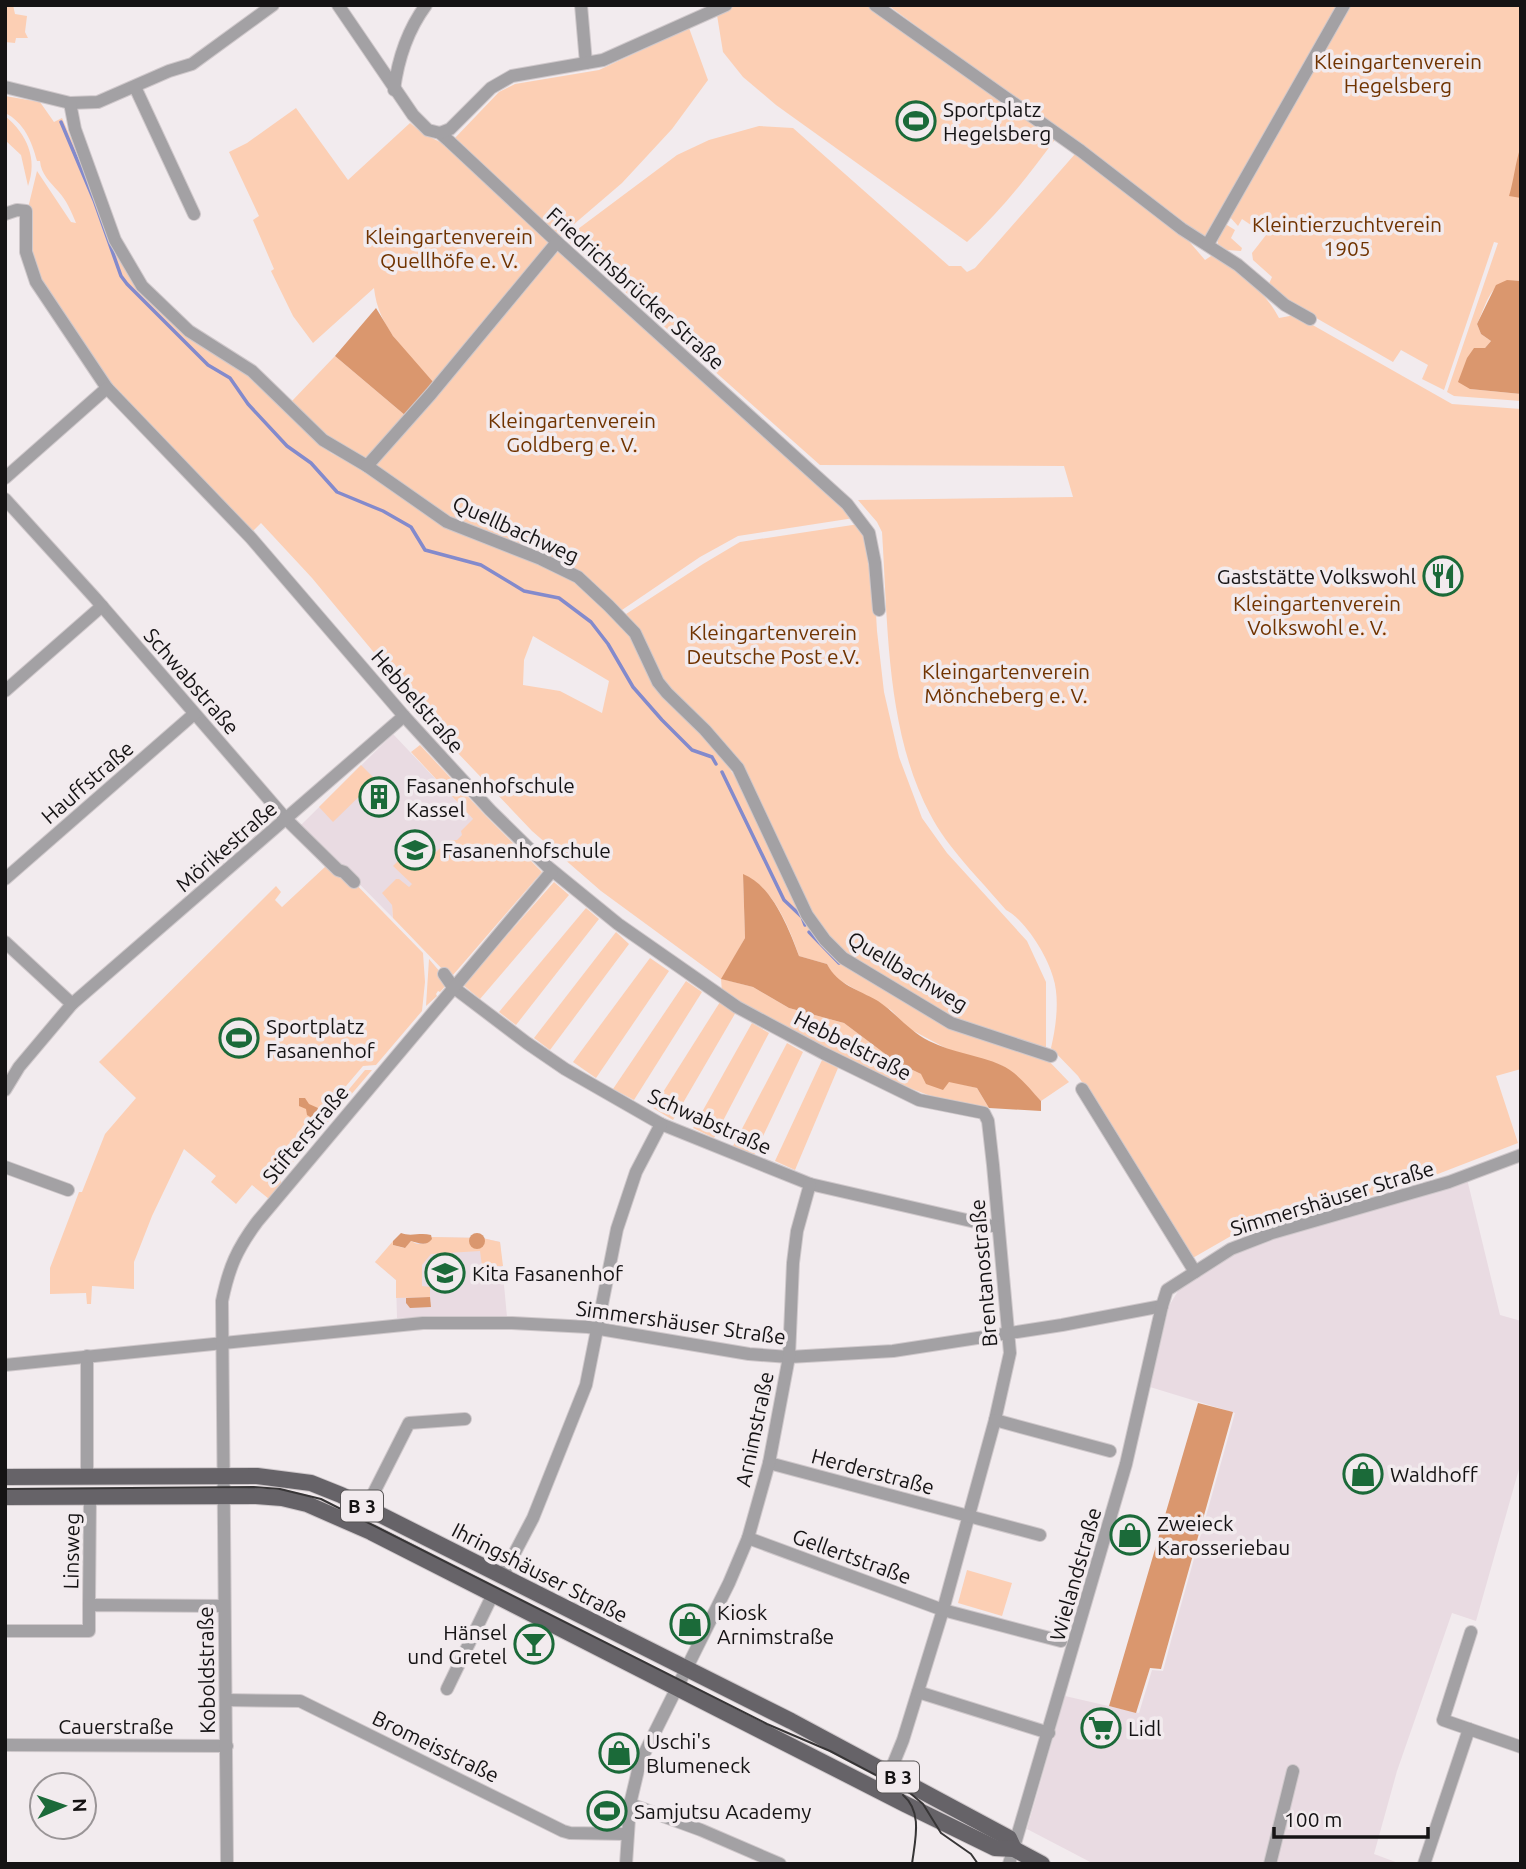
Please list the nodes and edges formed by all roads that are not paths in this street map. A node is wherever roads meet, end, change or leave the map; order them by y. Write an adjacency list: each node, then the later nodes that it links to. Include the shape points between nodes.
1 (273, 5): 10 (street, via 192,64)
2 (338, 5): 11 (street, Friedrichsbrücker Straße)
3 (426, 5): 11 (street, via 408,33)
4 (582, 5): 8 (street)
5 (726, 5): 8 (street, via 619,54)
6 (874, 5): 17 (street)
7 (1343, 5): 17 (street)
8 (586, 63): 13 (street, via 500,81 450,129)
9 (5, 87): 12 (street)
10 (135, 87): 12 (street, via 97,102); 15 (street)
11 (394, 90): 13 (street, Friedrichsbrücker Straße, via 428,130)
12 (71, 103): 20 (street, Quellbachweg, via 75,129 115,240 142,286 189,331 252,371 323,440)
13 (440, 133): 16 (street, Friedrichsbrücker Straße)
14 (5, 214): 19 (street, Hebbelstraße, via 26,211 26,252 36,282)
15 (194, 214)
16 (557, 242): 20 (street); 24 (street, Friedrichsbrücker Straße, via 847,504 869,533)
17 (1208, 244): 18 (street, via 1284,305)
18 (1310, 319)
19 (107, 388): 21 (street); 27 (street, Hebbelstraße, via 251,538)
20 (367, 466): 36 (street, Quellbachweg, via 447,522 578,577 610,606 635,633 658,682 738,768 807,915 843,958 951,1023)
21 (5, 478)
22 (5, 499): 23 (street, Schwabstraße)
23 (102, 606): 25 (street); 26 (street, Schwabstraße)
24 (879, 610)
25 (5, 691)
26 (194, 714): 28 (street, Schwabstraße); 30 (street, Hauffstraße)
27 (404, 716): 28 (street, Mörikestraße); 29 (street, Hebbelstraße)
28 (286, 819): 31 (street, Schwabstraße); 35 (street, Mörikestraße)
29 (552, 871): 34 (street, Stifterstraße); 39 (street, Hebbelstraße, via 618,924 737,1007 919,1100 984,1113)
30 (5, 879)
31 (354, 882)
32 (5, 943): 35 (street)
33 (444, 974): 34 (street, Schwabstraße)
34 (453, 987): 40 (street, Schwabstraße, via 565,1069); 50 (street, Stifterstraße, via 240,1244 228,1269 222,1300)
35 (72, 1004): 38 (street, Mörikestraße)
36 (1051, 1056)
37 (1082, 1089): 46 (street)
38 (5, 1090)
39 (988, 1121): 45 (street, Brentanostraße)
40 (661, 1124): 43 (street, Schwabstraße); 48 (street, via 636,1172 617,1229)
41 (1521, 1155): 46 (street, Simmershäuser Straße, via 1449,1182 1272,1233 1231,1249)
42 (5, 1167): 44 (street)
43 (810, 1184): 45 (street, Schwabstraße); 52 (street, Arnimstraße, via 793,1263)
44 (68, 1190)
45 (997, 1227): 49 (street, Brentanostraße)
46 (1195, 1272): 47 (street, Simmershäuser Straße, via 1167,1290)
47 (1162, 1306): 49 (street, Simmershäuser Straße); 82 (street, Wielandstraße, via 1130,1451)
48 (596, 1328): 50 (street, Simmershäuser Straße, via 423,1323); 52 (street, Simmershäuser Straße); 68 (street, via 586,1385 567,1436)
49 (1008, 1333): 52 (street, Simmershäuser Straße, via 892,1351); 55 (street, Brentanostraße, via 1010,1353)
50 (222, 1343): 51 (street, Simmershäuser Straße); 59 (street, Stifterstraße)
51 (87, 1356): 53 (street, Simmershäuser Straße); 58 (street)
52 (789, 1357): 57 (street, Arnimstraße)
53 (5, 1365)
54 (466, 1419): 64 (street, via 409,1423)
55 (995, 1420): 56 (street); 65 (street, Brentanostraße)
56 (1110, 1451)
57 (769, 1463): 65 (street, Herderstraße); 67 (street, Arnimstraße)
58 (87, 1475): 59 (main road, Ihringshäuser Straße / B 3); 60 (main road, Ihringshäuser Straße / B 3)
59 (225, 1475): 63 (street, Koboldstraße); 64 (main road, Ihringshäuser Straße / B 3, via 311,1483)
60 (5, 1477)
61 (5, 1497): 62 (main road, Ihringshäuser Straße / B 3)
62 (90, 1497): 63 (main road, Ihringshäuser Straße / B 3); 70 (street, Linsweg)
63 (225, 1497): 69 (main road, Ihringshäuser Straße / B 3, via 256,1496 307,1504); 71 (street, Koboldstraße)
64 (366, 1508): 68 (main road, Ihringshäuser Straße / B 3)
65 (968, 1515): 66 (street); 72 (street, Brentanostraße)
66 (1040, 1535)
67 (748, 1538): 72 (street, Gellertstraße); 76 (street, Arnimstraße)
68 (502, 1577): 76 (main road, Ihringshäuser Straße / B 3)
69 (493, 1594): 77 (street); 78 (main road, Ihringshäuser Straße / B 3)
70 (89, 1605): 71 (street); 73 (street, Linsweg, via 89,1631)
71 (224, 1606): 80 (street, Koboldstraße)
72 (943, 1610): 75 (street); 79 (street, Brentanostraße)
73 (5, 1630)
74 (1471, 1632): 81 (street, via 1443,1720)
75 (1061, 1642)
76 (686, 1669): 78 (street, Arnimstraße); 87 (main road, Ihringshäuser Straße / B 3)
77 (447, 1689)
78 (677, 1689): 88 (street, Arnimstraße, via 640,1762); 90 (main road, Ihringshäuser Straße / B 3)
79 (918, 1692): 82 (street); 87 (street, Brentanostraße)
80 (226, 1700): 85 (street, Koboldstraße); 89 (street, Bromeisstraße, via 300,1701 563,1831)
81 (1469, 1729): 84 (street); 96 (street)
82 (1049, 1733): 90 (street, Wielandstraße)
83 (5, 1745): 85 (street, Cauerstraße)
84 (1517, 1745)
85 (227, 1746): 91 (street, Koboldstraße)
86 (1293, 1771): 95 (street)
87 (890, 1772): 90 (main road, Ihringshäuser Straße / B 3, via 1009,1838)
88 (630, 1804): 89 (street, Arnimstraße); 93 (street)
89 (627, 1834): 92 (street, Arnimstraße)
90 (1012, 1857): 94 (main road, Ihringshäuser Straße / B 3)
91 (227, 1864)
92 (626, 1864)
93 (780, 1864)
94 (1042, 1864)
95 (1270, 1864)
96 (1424, 1864)

